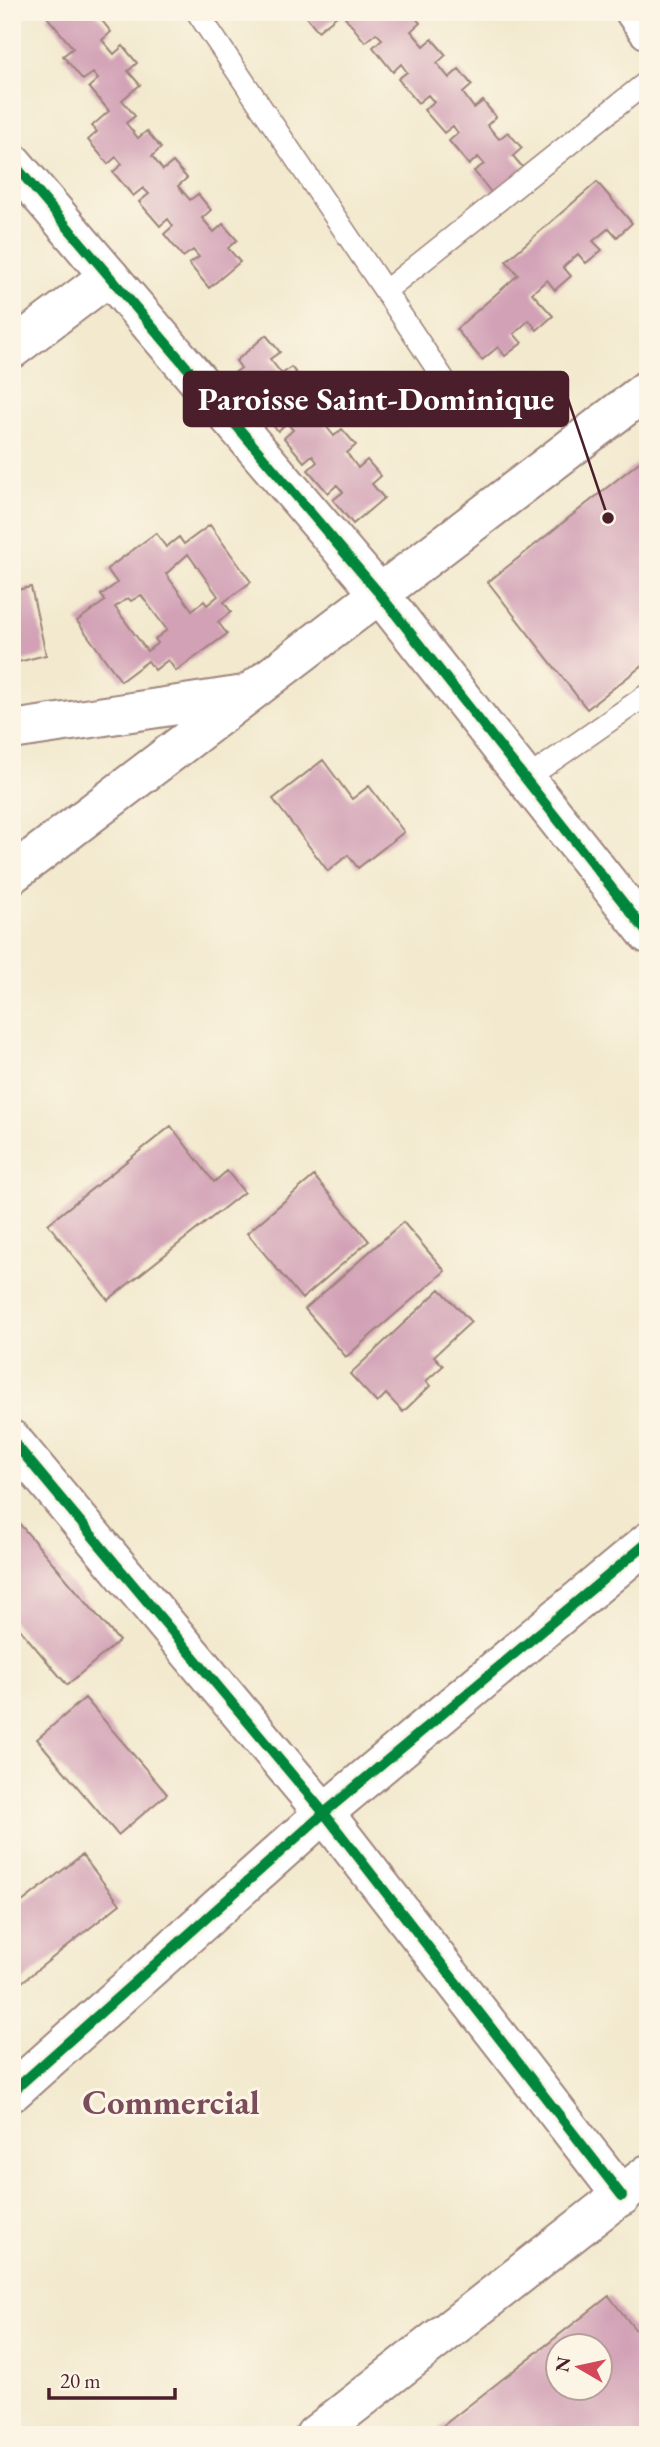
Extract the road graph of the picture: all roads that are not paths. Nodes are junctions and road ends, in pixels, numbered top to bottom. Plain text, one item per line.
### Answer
1 (197, 12) edge
2 (635, 12) edge
3 (648, 30) edge
4 (648, 81) edge
5 (12, 162) edge
6 (109, 276) junction
7 (385, 291) junction
8 (12, 349) edge
9 (443, 377) dead end
10 (648, 389) edge
11 (378, 592) junction
12 (648, 694) edge
13 (246, 695) junction
14 (12, 730) edge
15 (526, 779) junction
16 (12, 874) edge
17 (648, 934) edge
18 (12, 1440) edge
19 (648, 1542) edge
20 (324, 1813) junction
21 (12, 2092) edge
22 (635, 2185) edge
23 (315, 2435) edge

1 - 7 lane
2 - 3 street
4 - 7 lane
5 - 6 street
6 - 8 street
6 - 11 street
7 - 9 lane
10 - 11 street
11 - 13 street
11 - 15 street
12 - 15 lane
13 - 14 street
13 - 16 street
15 - 17 street
18 - 20 street
19 - 20 street
20 - 21 street
20 - 22 street
22 - 23 street

